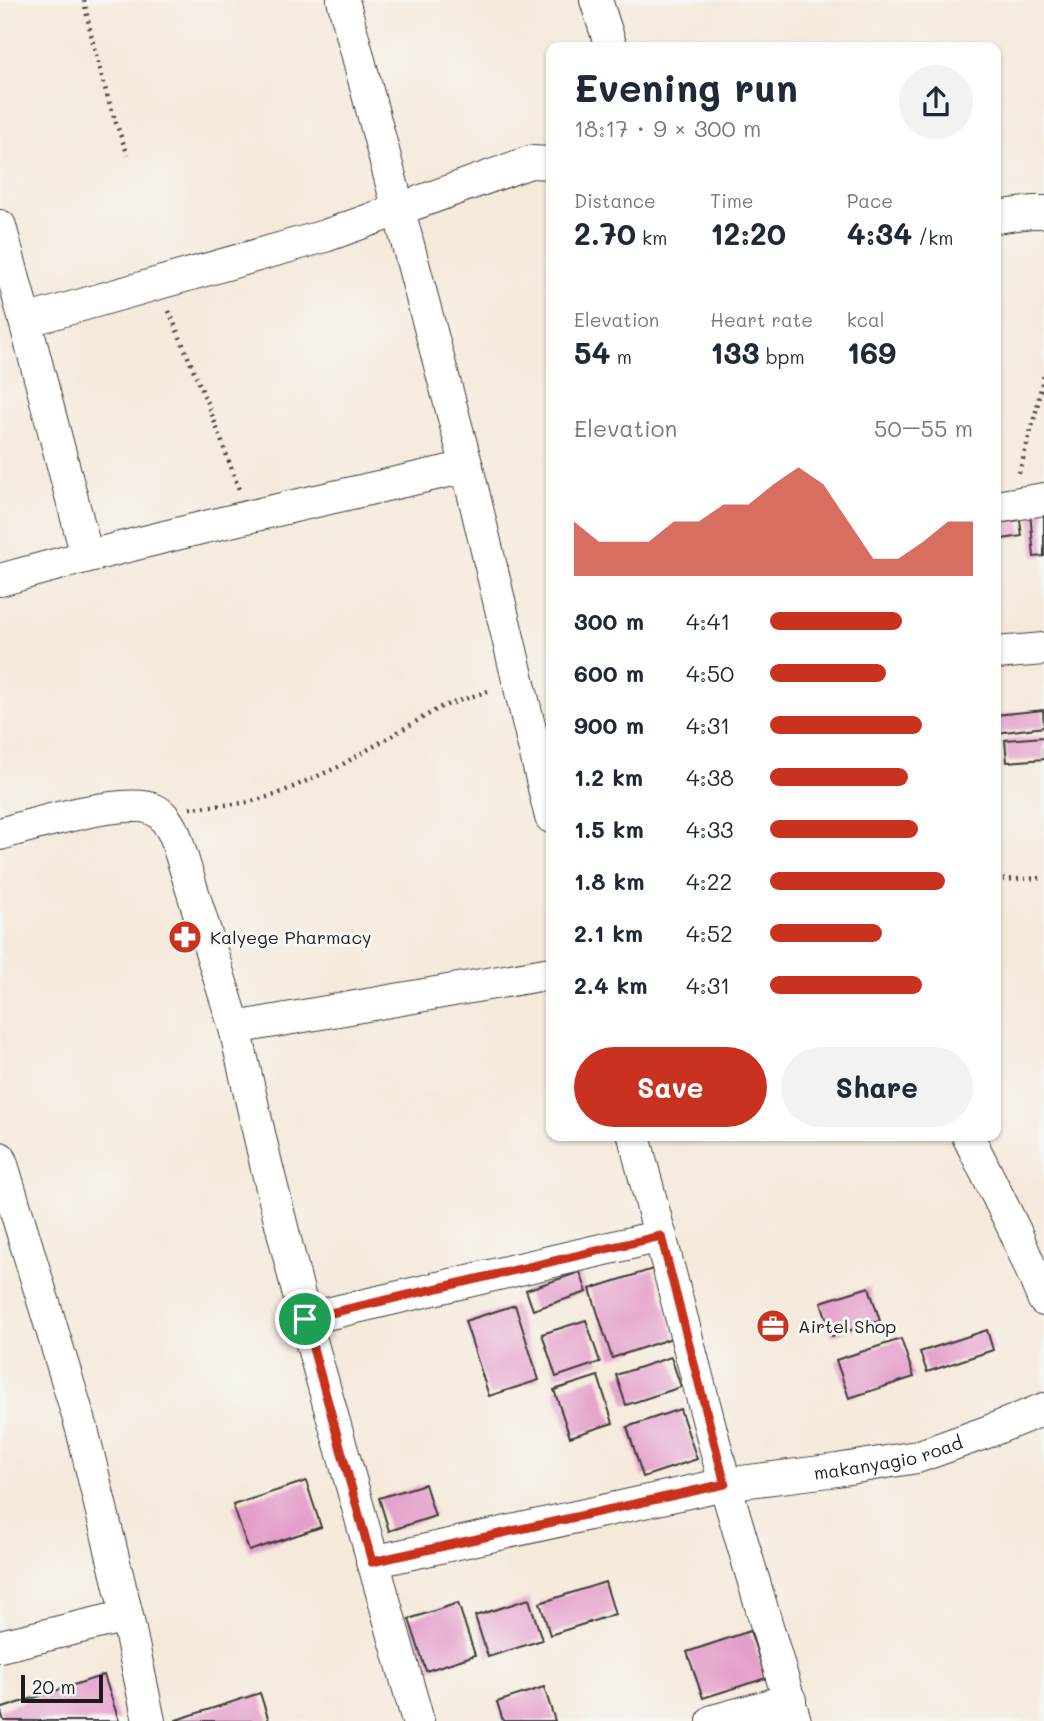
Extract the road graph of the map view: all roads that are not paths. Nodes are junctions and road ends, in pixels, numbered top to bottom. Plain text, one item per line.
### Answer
1 (343, 0) edge
2 (596, 0) edge
3 (609, 42) edge
4 (544, 156) edge
5 (400, 211) junction
6 (1044, 212) edge
7 (1001, 216) edge
8 (0, 226) edge
9 (25, 321) junction
10 (467, 467) junction
11 (1044, 499) edge
12 (1003, 506) edge
13 (87, 556) junction
14 (0, 580) edge
15 (1044, 649) edge
16 (1001, 653) edge
17 (546, 796) edge
18 (0, 834) edge
19 (546, 974) edge
20 (235, 1028) junction
21 (635, 1141) edge
22 (970, 1141) edge
23 (0, 1158) edge
24 (661, 1236) junction
25 (1044, 1300) edge
26 (305, 1319) junction
27 (1044, 1409) edge
28 (725, 1484) junction
29 (372, 1562) junction
30 (127, 1616) junction
31 (0, 1646) edge
32 (792, 1711) edge
33 (149, 1721) edge
34 (418, 1721) edge
35 (713, 1721) edge

1 - 5 street
2 - 3 street
4 - 5 street
5 - 9 street
5 - 10 street
6 - 7 street
8 - 9 street
9 - 13 street
10 - 13 street
10 - 17 street
11 - 12 street
13 - 14 street
15 - 16 street
18 - 20 street
19 - 20 street
20 - 26 street
21 - 24 street
22 - 25 street
23 - 30 street
24 - 26 street
24 - 28 street
26 - 29 street
27 - 28 street, makanyagio road
28 - 29 street, makanyagio road
28 - 32 street
29 - 34 street
30 - 31 street
30 - 33 street
32 - 35 street

